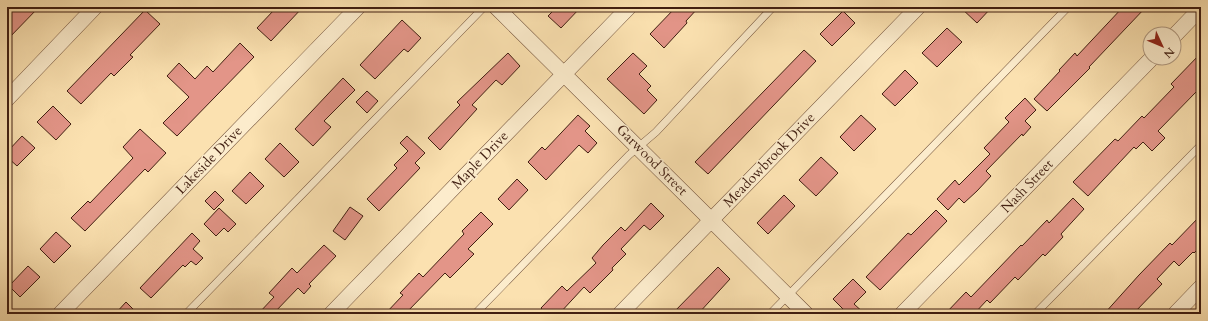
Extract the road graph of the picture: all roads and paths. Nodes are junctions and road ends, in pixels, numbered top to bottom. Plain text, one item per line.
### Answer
1 (95, 7) edge
2 (358, 7) edge
3 (484, 7) edge
4 (496, 7) edge
5 (629, 7) edge
6 (773, 7) edge
7 (918, 7) edge
8 (1068, 7) edge
9 (1201, 8) edge
10 (1182, 28) edge
11 (1144, 66) edge
12 (564, 73) junction
13 (7, 99) edge
14 (1201, 145) edge
15 (639, 147) junction
16 (711, 219) junction
17 (1201, 287) edge
18 (788, 296) junction
19 (60, 314) edge
20 (186, 314) edge
21 (331, 314) edge
22 (475, 314) edge
23 (620, 314) edge
24 (770, 314) edge
25 (806, 314) edge
26 (902, 314) edge
27 (1035, 314) edge
28 (1175, 314) edge

1 - 13 street
2 - 19 street, Lakeside Drive
3 - 20 lane
4 - 12 street, Garwood Street
5 - 12 street, Maple Drive
6 - 15 lane
7 - 16 street, Meadowbrook Drive
8 - 18 lane
9 - 10 street
11 - 26 street, Nash Street
12 - 15 street, Garwood Street
12 - 21 street, Maple Drive
14 - 27 lane
15 - 16 street, Garwood Street
15 - 22 lane
16 - 18 street, Garwood Street
16 - 23 street, Meadowbrook Drive
17 - 28 street
18 - 24 lane
18 - 25 street, Garwood Street

